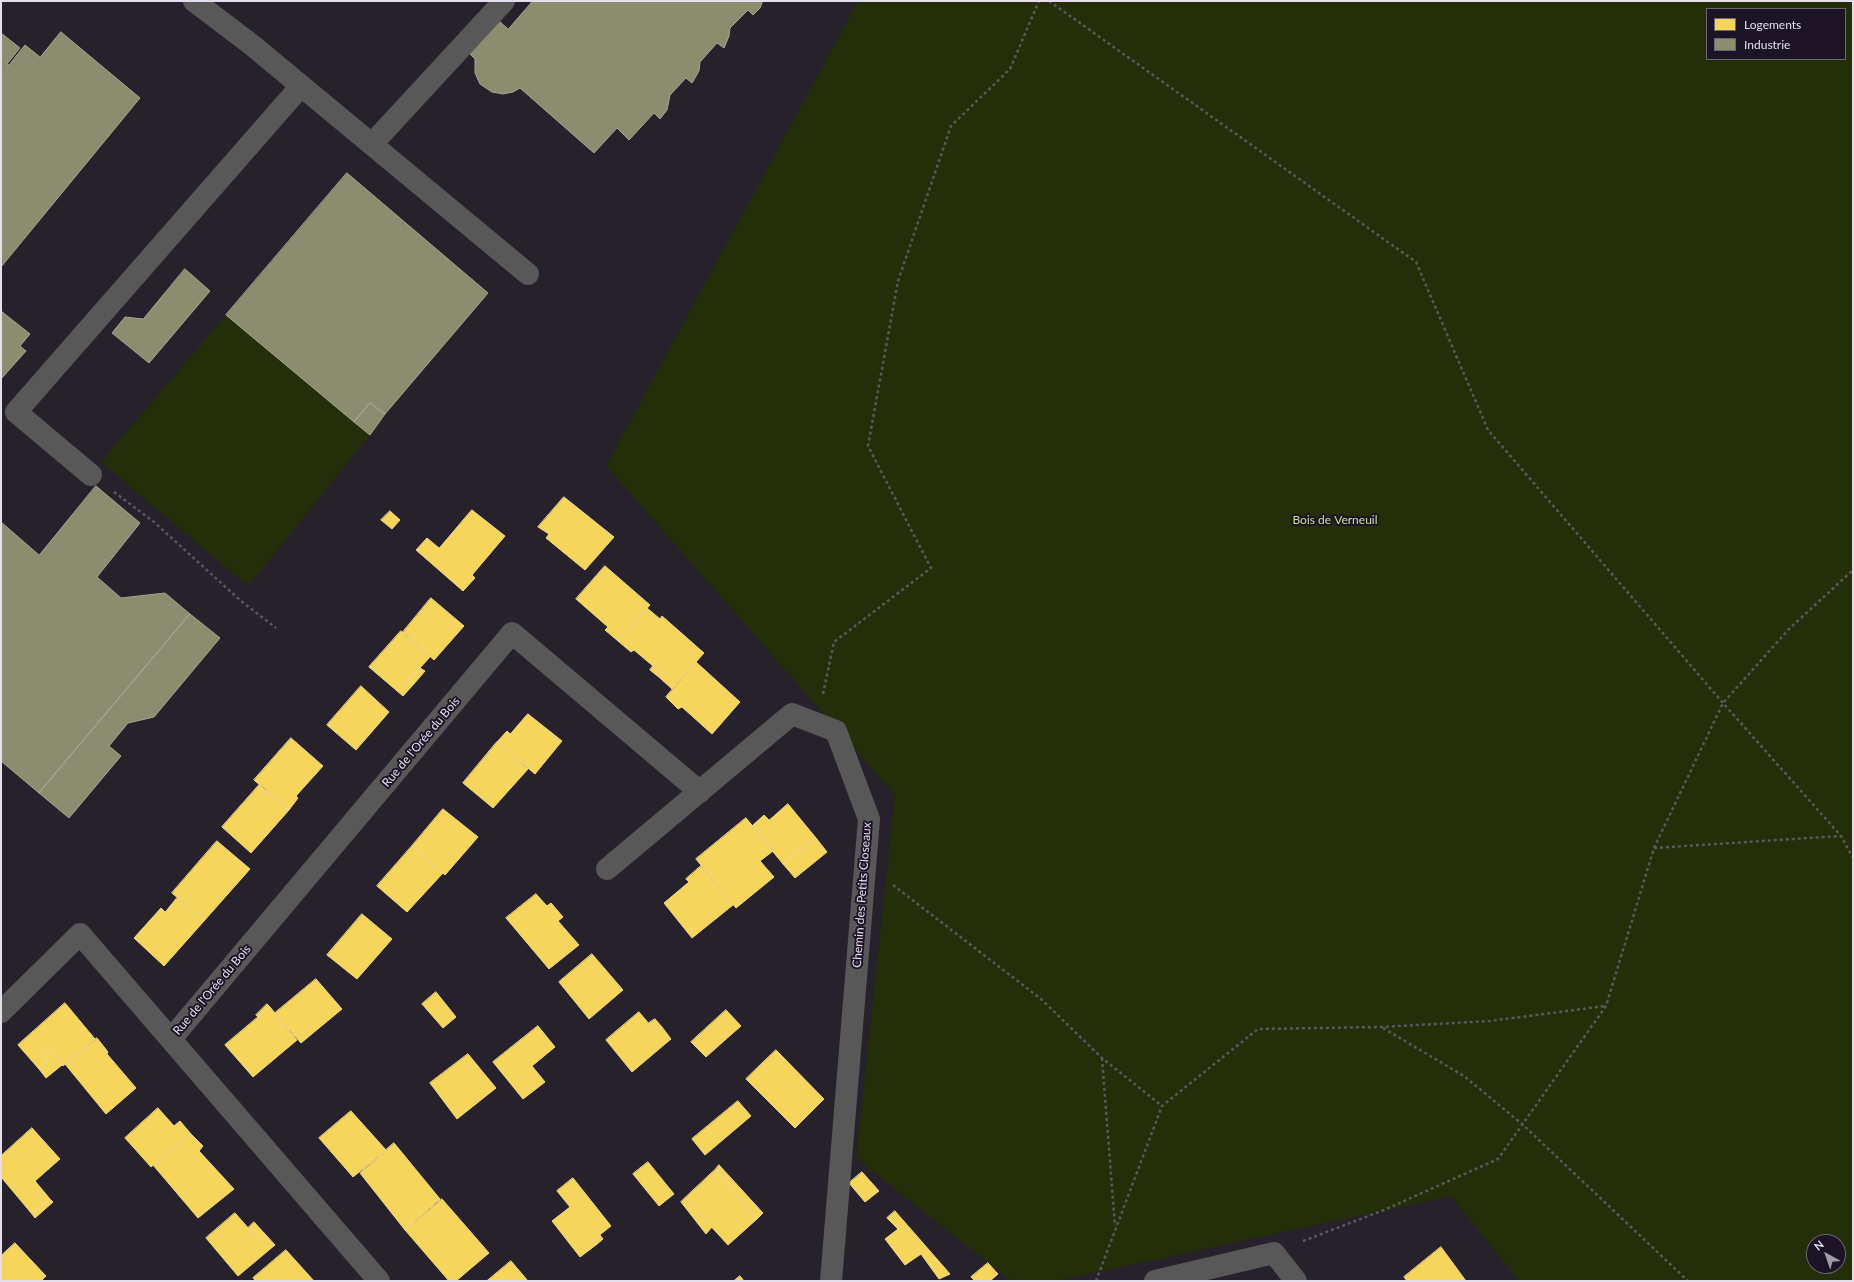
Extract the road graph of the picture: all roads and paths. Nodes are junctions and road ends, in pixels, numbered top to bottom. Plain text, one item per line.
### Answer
1 (194, 1) edge
2 (504, 1) edge
3 (1039, 1) edge
4 (1049, 1) edge
5 (301, 86) junction
6 (372, 144) junction
7 (528, 274) dead end
8 (91, 475) joint
9 (1853, 570) edge
10 (276, 628) dead end
11 (1723, 703) junction
12 (818, 724) junction
13 (700, 792) junction
14 (1841, 836) junction
15 (1654, 848) junction
16 (1853, 858) edge
17 (865, 864) junction
18 (607, 869) dead end
19 (1606, 1006) junction
20 (1, 1012) edge
21 (1382, 1027) junction
22 (171, 1039) junction
23 (1102, 1058) junction
24 (1162, 1106) junction
25 (1522, 1124) junction
26 (1116, 1228) junction
27 (1274, 1253) junction
28 (379, 1281) edge
29 (831, 1281) edge
30 (1096, 1281) edge
31 (1155, 1281) edge
32 (1296, 1281) edge
33 (1688, 1281) edge

1 - 5 street
2 - 6 street
3 - 12 path
4 - 11 path
5 - 6 street
5 - 8 street
6 - 7 street
8 - 10 path
9 - 11 path
11 - 14 path
11 - 15 path
12 - 13 street, Chemin des Petits Closeaux
12 - 17 street, Chemin des Petits Closeaux
13 - 18 street, Chemin des Petits Closeaux
13 - 22 street, Rue de l'Orée du Bois
14 - 15 path
14 - 16 path
15 - 19 path
17 - 23 path
17 - 29 street, Chemin des Petits Closeaux
19 - 21 path
19 - 25 path
20 - 22 street, Rue de l'Orée du Bois
21 - 24 path
21 - 25 path
22 - 28 street, Rue de l'Orée du Bois
23 - 24 path
23 - 26 path
24 - 26 path
25 - 27 path
25 - 33 path
26 - 30 path
27 - 31 street
27 - 32 street

